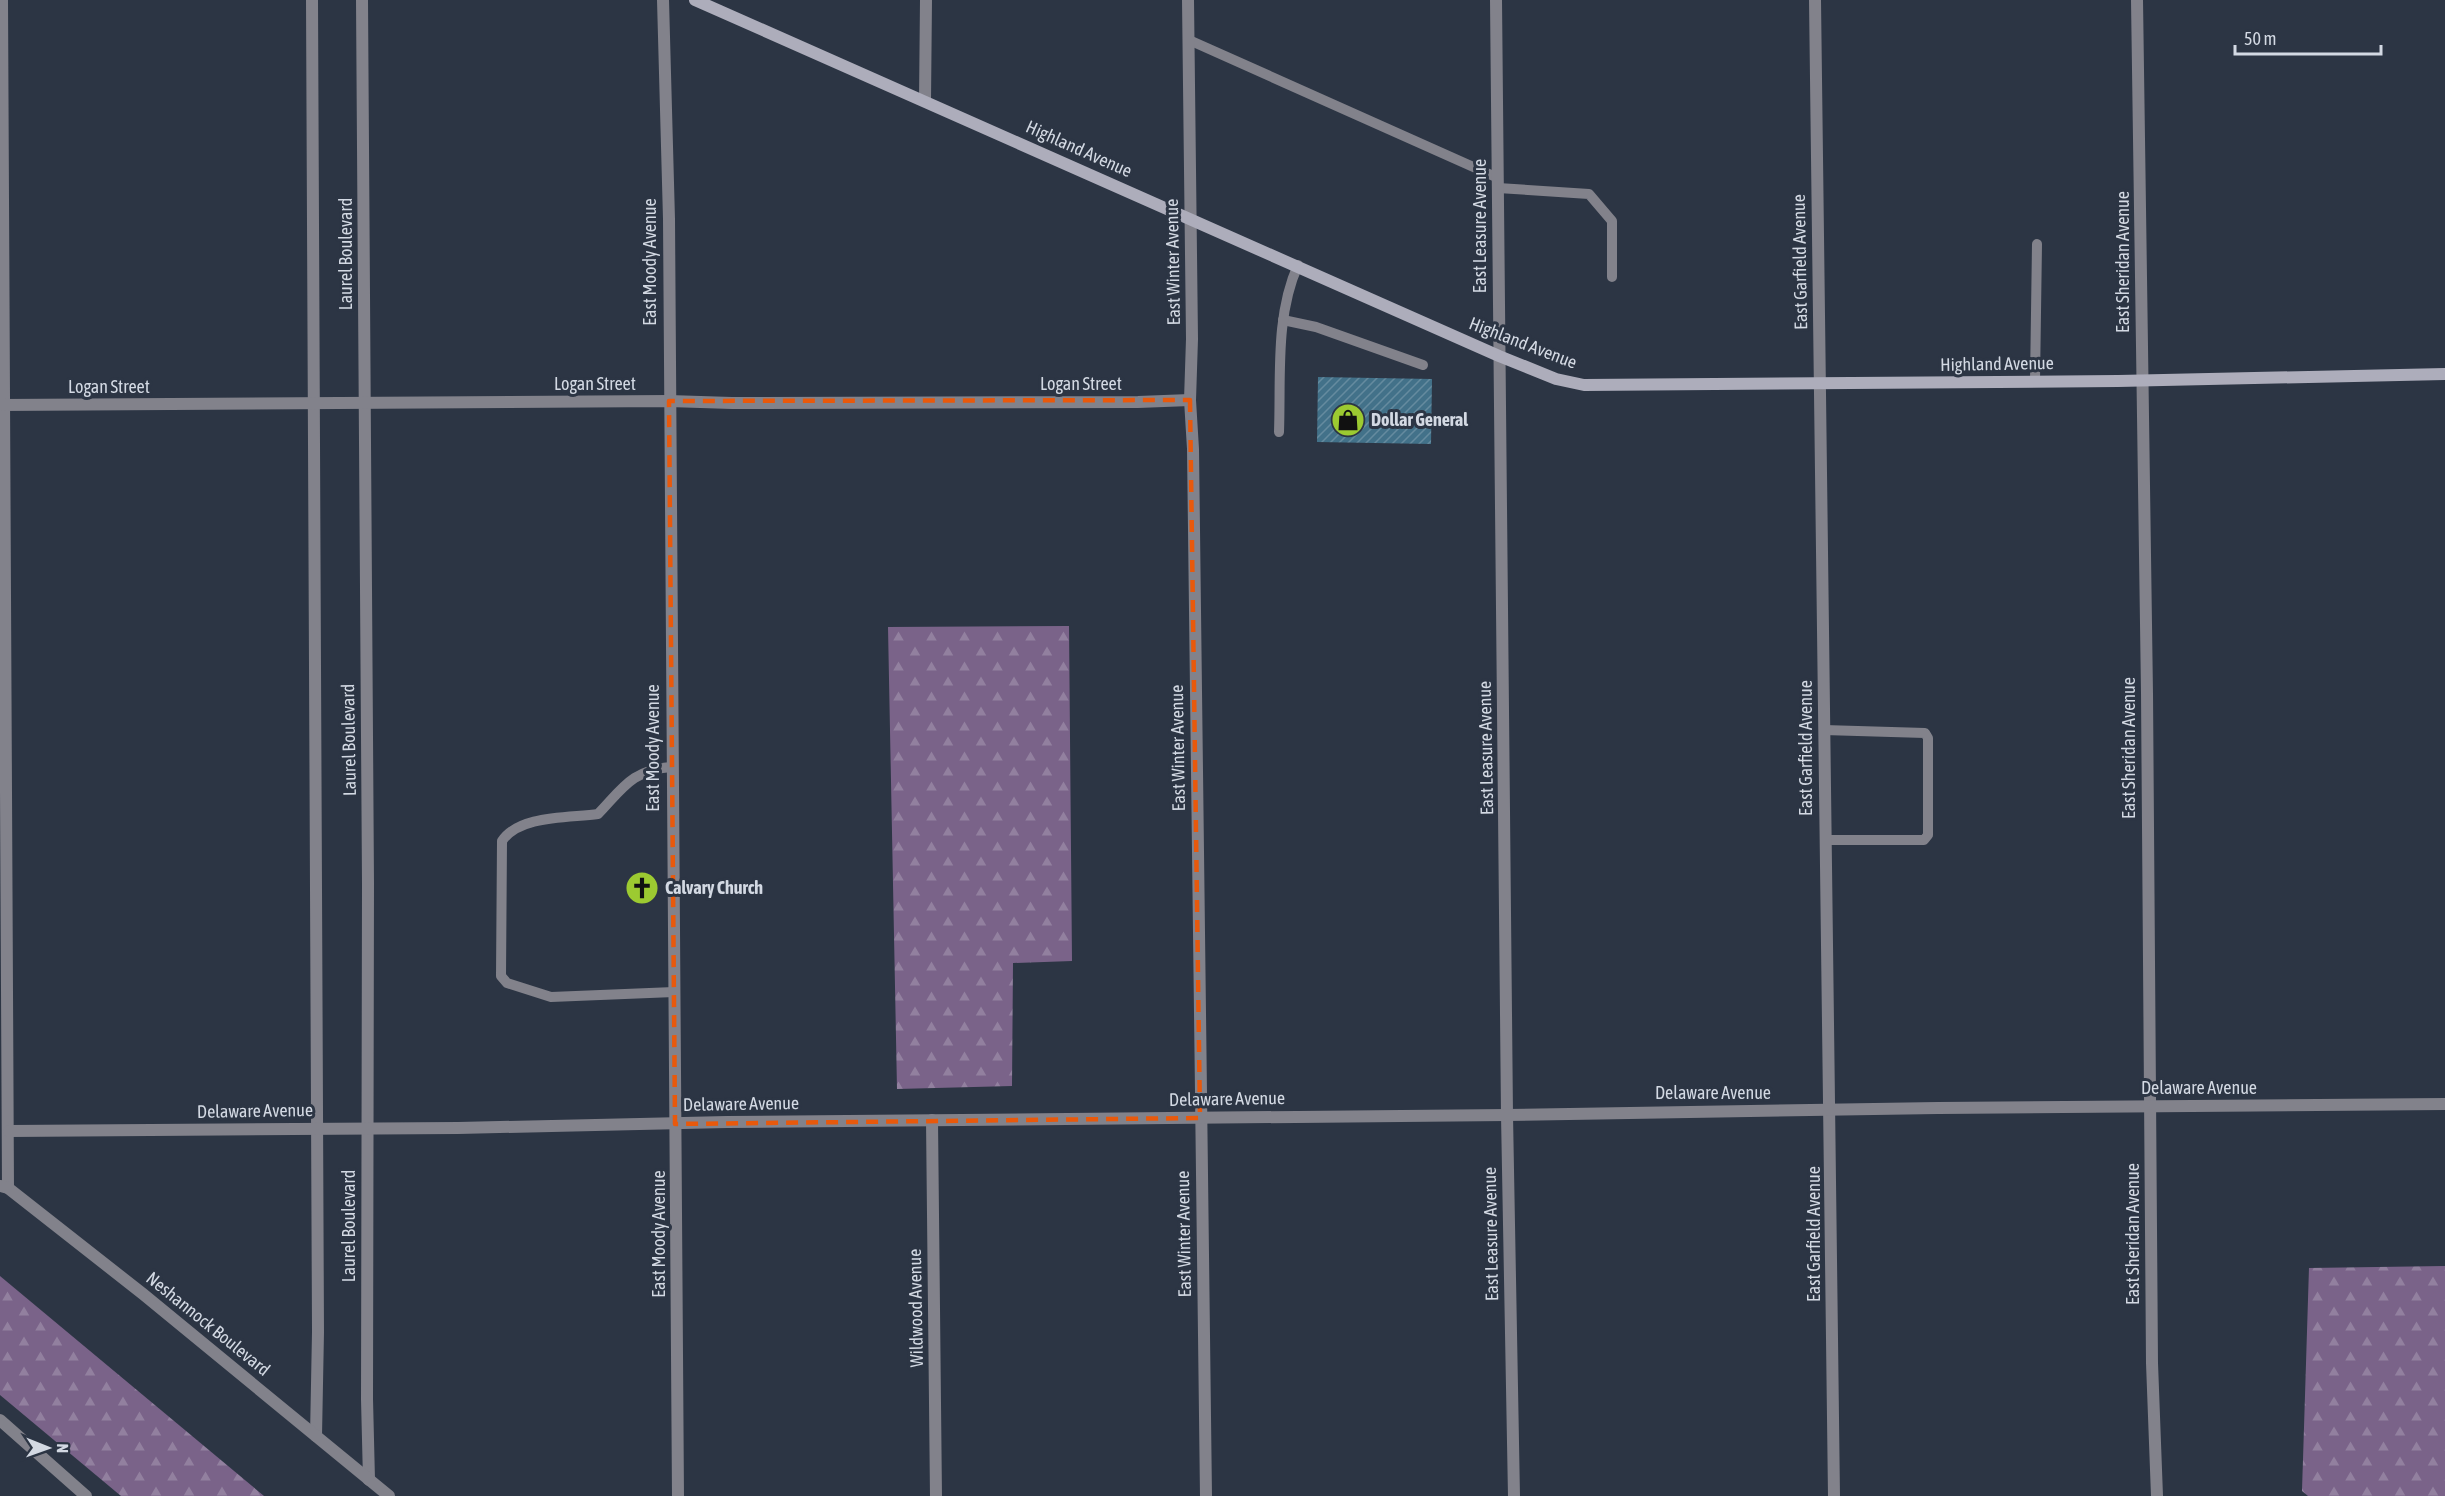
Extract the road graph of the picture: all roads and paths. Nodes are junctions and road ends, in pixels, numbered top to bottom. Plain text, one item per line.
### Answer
1 (2, 0) edge
2 (312, 0) edge
3 (362, 0) edge
4 (663, 0) edge
5 (695, 0) edge
6 (926, 0) edge
7 (1188, 0) edge
8 (1496, 0) edge
9 (1815, 0) edge
10 (2137, 0) edge
11 (1188, 40) junction
12 (925, 101) junction
13 (1498, 183) junction
14 (1190, 218) junction
15 (2037, 244) dead end
16 (1298, 265) junction
17 (1612, 276) dead end
18 (1283, 320) junction
19 (1499, 356) junction
20 (1423, 366) dead end
21 (2445, 374) edge
22 (2141, 380) junction
23 (2035, 381) junction
24 (1820, 384) junction
25 (1190, 400) junction
26 (669, 401) junction
27 (364, 403) junction
28 (312, 404) junction
29 (3, 405) edge
30 (1279, 432) dead end
31 (3, 441) edge
32 (1824, 730) junction
33 (671, 767) junction
34 (1825, 840) junction
35 (674, 992) junction
36 (2445, 1104) edge
37 (2149, 1106) junction
38 (1831, 1110) junction
39 (1507, 1115) junction
40 (1200, 1118) junction
41 (933, 1120) junction
42 (675, 1124) junction
43 (367, 1128) junction
44 (317, 1129) junction
45 (9, 1131) junction
46 (4, 1187) edge
47 (0, 1420) edge
48 (316, 1436) junction
49 (369, 1480) junction
50 (86, 1496) edge
51 (389, 1496) edge
52 (678, 1496) edge
53 (936, 1496) edge
54 (1206, 1496) edge
55 (1514, 1496) edge
56 (1834, 1496) edge
57 (2157, 1496) edge

1 - 29 street
2 - 28 street, Laurel Boulevard
3 - 27 street, Laurel Boulevard
4 - 26 street, East Moody Avenue
5 - 12 main road, Highland Avenue
6 - 12 street
7 - 11 street, East Winter Avenue
8 - 13 street, East Leasure Avenue
9 - 24 street, East Garfield Avenue
10 - 22 street, East Sheridan Avenue
11 - 13 lane
11 - 14 street, East Winter Avenue
12 - 14 main road, Highland Avenue
13 - 17 lane
13 - 19 street, East Leasure Avenue
14 - 16 main road, Highland Avenue
14 - 25 street, East Winter Avenue
15 - 23 lane
16 - 18 lane
16 - 19 main road, Highland Avenue
18 - 20 lane
18 - 30 lane
19 - 24 main road, Highland Avenue
19 - 39 street, East Leasure Avenue
21 - 22 main road, Highland Avenue
22 - 23 main road, Highland Avenue
22 - 37 street, East Sheridan Avenue
23 - 24 main road, Highland Avenue
24 - 32 street, East Garfield Avenue
25 - 26 street, Logan Street
25 - 40 street, East Winter Avenue
26 - 27 street, Logan Street
26 - 33 street, East Moody Avenue
27 - 28 street, Logan Street
27 - 43 street, Laurel Boulevard
28 - 29 street, Logan Street
28 - 44 street, Laurel Boulevard
29 - 31 street
31 - 45 street
32 - 34 street, East Garfield Avenue
32 - 34 lane
33 - 35 street, East Moody Avenue
33 - 35 lane
34 - 38 street, East Garfield Avenue
35 - 42 street, East Moody Avenue
36 - 37 street, Delaware Avenue
37 - 38 street, Delaware Avenue
37 - 57 street, East Sheridan Avenue
38 - 39 street, Delaware Avenue
38 - 56 street, East Garfield Avenue
39 - 40 street, Delaware Avenue
39 - 55 street, East Leasure Avenue
40 - 41 street, Delaware Avenue
40 - 54 street, East Winter Avenue
41 - 42 street, Delaware Avenue
41 - 53 street, Wildwood Avenue
42 - 43 street, Delaware Avenue
42 - 52 street, East Moody Avenue
43 - 44 street, Delaware Avenue
43 - 49 street, Laurel Boulevard
44 - 45 street, Delaware Avenue
44 - 48 street, Laurel Boulevard
45 - 46 street
46 - 48 street, Neshannock Boulevard
47 - 50 street
48 - 49 street, Neshannock Boulevard
49 - 51 street, Neshannock Boulevard

